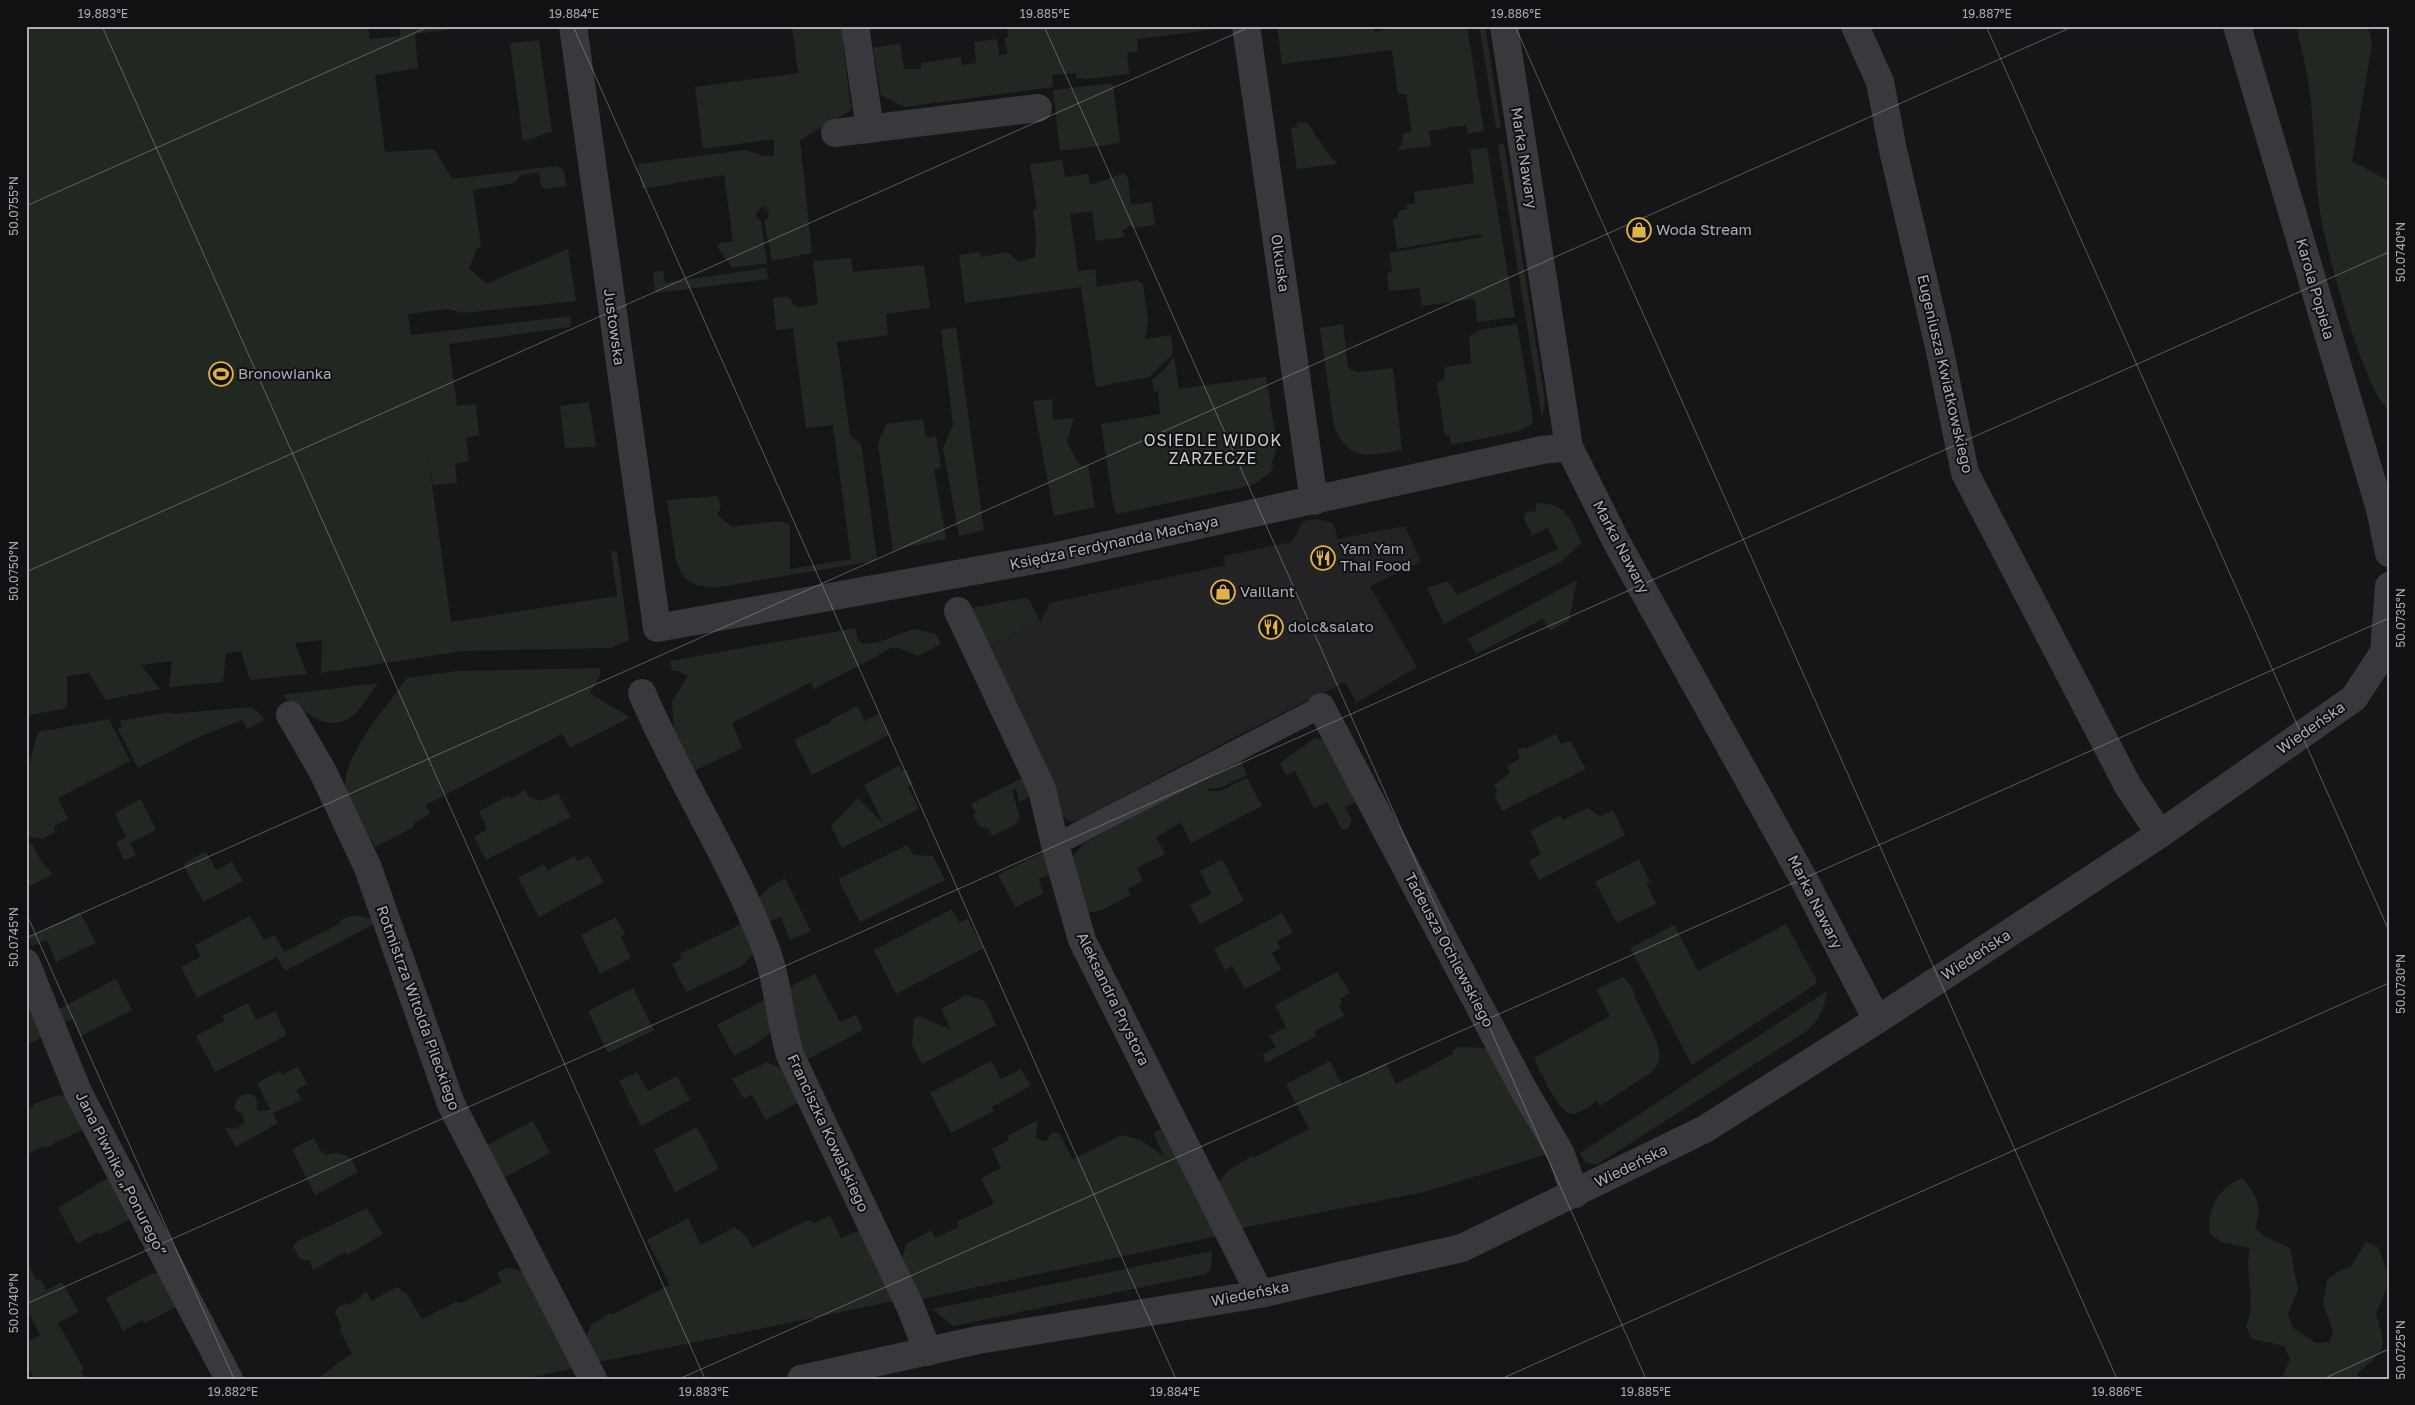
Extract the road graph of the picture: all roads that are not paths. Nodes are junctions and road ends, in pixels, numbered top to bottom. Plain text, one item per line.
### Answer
1 (573, 26) edge
2 (855, 26) edge
3 (1246, 26) edge
4 (1504, 26) edge
5 (1855, 26) edge
6 (2237, 26) edge
7 (1038, 108) dead end
8 (870, 129) junction
9 (835, 134) dead end
10 (1569, 447) junction
11 (1314, 501) junction
12 (2389, 553) edge
13 (2389, 586) edge
14 (958, 611) dead end
15 (657, 628) joint
16 (2386, 653) edge
17 (642, 693) dead end
18 (1321, 707) joint
19 (290, 715) dead end
20 (2160, 834) junction
21 (1055, 845) junction
22 (26, 963) edge
23 (1877, 1020) junction
24 (1575, 1194) junction
25 (1260, 1294) junction
26 (928, 1352) junction
27 (229, 1379) edge
28 (593, 1379) edge
29 (801, 1379) edge

1 - 15 street, Justowska
2 - 8 street
3 - 11 street, Olkuska
4 - 10 street, Marka Nawary
5 - 20 street, Eugeniusza Kwiatkowskiego
6 - 12 street, Karola Popiela
7 - 8 street
8 - 9 street
10 - 11 street, Księdza Ferdynanda Machaya
10 - 23 street, Marka Nawary
11 - 15 street, Księdza Ferdynanda Machaya
13 - 16 street
14 - 21 street, Aleksandra Prystora
16 - 20 street, Wiedeńska
17 - 26 street, Franciszka Kowalskiego
18 - 21 lane
18 - 24 street, Tadeusza Ochlewskiego
19 - 28 street, Rotmistrza Witolda Pileckiego
20 - 23 street, Wiedeńska
21 - 25 street, Aleksandra Prystora
22 - 27 street, Jana Piwnika „Ponurego”
23 - 24 street, Wiedeńska
24 - 25 street, Wiedeńska
25 - 26 street, Wiedeńska
26 - 29 street, Wiedeńska

